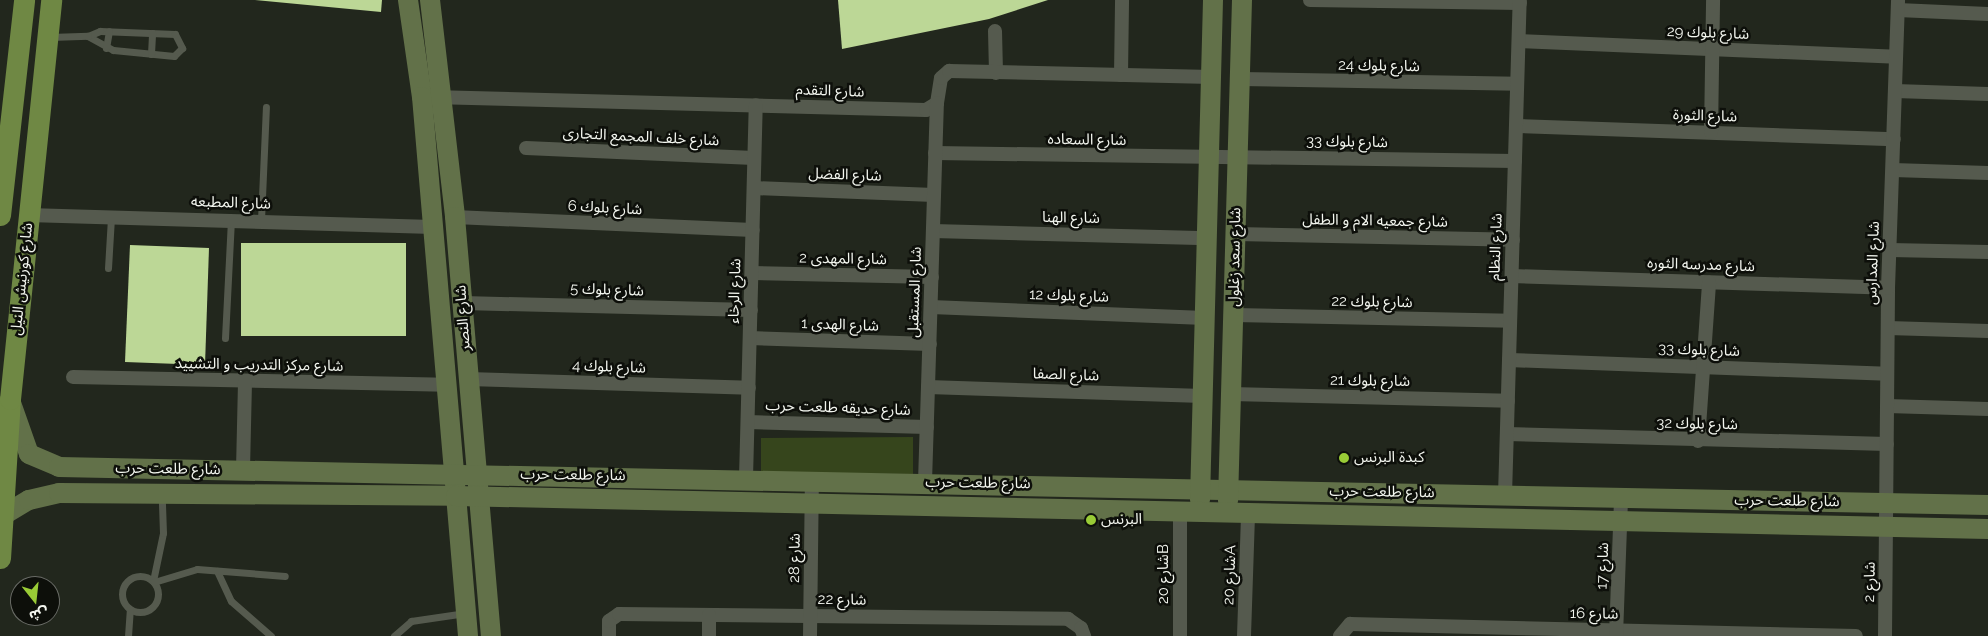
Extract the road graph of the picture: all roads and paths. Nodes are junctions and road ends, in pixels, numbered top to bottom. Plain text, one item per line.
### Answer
1 (24, 0) edge
2 (52, 0) edge
3 (408, 0) edge
4 (430, 0) edge
5 (1122, 0) edge
6 (1213, 0) edge
7 (1242, 0) edge
8 (1310, 0) edge
9 (1712, 0) edge
10 (1520, 1) edge
11 (1898, 5) edge
12 (1988, 14) edge
13 (109, 31) junction
14 (995, 31) dead end
15 (152, 33) junction
16 (47, 36) junction
17 (88, 36) junction
18 (1519, 41) junction
19 (106, 48) junction
20 (1712, 49) junction
21 (151, 54) junction
22 (1896, 57) junction
23 (996, 73) junction
24 (1121, 75) junction
25 (1212, 77) junction
26 (1240, 79) junction
27 (1517, 84) junction
28 (1895, 91) junction
29 (1988, 94) edge
30 (422, 97) junction
31 (443, 97) junction
32 (937, 103) junction
33 (756, 105) junction
34 (266, 107) dead end
35 (1516, 126) junction
36 (1711, 132) junction
37 (1894, 139) junction
38 (526, 148) dead end
39 (935, 153) junction
40 (1238, 157) junction
41 (754, 158) junction
42 (1210, 158) junction
43 (1515, 161) junction
44 (1893, 170) junction
45 (1988, 173) edge
46 (754, 188) junction
47 (934, 195) junction
48 (28, 215) junction
49 (0, 216) edge
50 (112, 216) junction
51 (455, 217) junction
52 (231, 219) junction
53 (261, 220) junction
54 (432, 227) junction
55 (753, 230) junction
56 (933, 231) junction
57 (1236, 234) junction
58 (1208, 238) junction
59 (1513, 240) junction
60 (1890, 250) junction
61 (1988, 252) edge
62 (108, 268) dead end
63 (752, 273) junction
64 (1512, 276) junction
65 (932, 277) junction
66 (1709, 282) junction
67 (1888, 288) junction
68 (463, 303) junction
69 (931, 307) junction
70 (751, 310) junction
71 (1234, 315) junction
72 (1205, 318) junction
73 (1510, 321) junction
74 (1888, 328) junction
75 (1988, 331) edge
76 (225, 338) dead end
77 (750, 338) junction
78 (930, 344) junction
79 (1509, 360) junction
80 (1703, 367) junction
81 (1888, 374) junction
82 (73, 377) dead end
83 (468, 379) junction
84 (246, 381) junction
85 (445, 385) junction
86 (928, 387) junction
87 (748, 388) junction
88 (1231, 394) junction
89 (1203, 396) junction
90 (10, 399) junction
91 (1508, 401) junction
92 (1887, 406) junction
93 (1988, 409) edge
94 (748, 422) junction
95 (927, 428) junction
96 (1507, 434) junction
97 (1698, 441) junction
98 (1886, 444) junction
99 (243, 470) junction
100 (454, 473) junction
101 (476, 473) junction
102 (746, 478) junction
103 (812, 480) junction
104 (925, 482) junction
105 (1201, 488) junction
106 (1228, 489) junction
107 (162, 494) junction
108 (1505, 495) junction
109 (456, 496) junction
110 (478, 497) junction
111 (1621, 497) junction
112 (1886, 503) junction
113 (1988, 505) edge
114 (812, 506) junction
115 (1190, 513) junction
116 (1228, 513) junction
117 (1248, 514) junction
118 (2, 516) junction
119 (1621, 522) junction
120 (1886, 527) junction
121 (1988, 529) edge
122 (0, 558) edge
123 (217, 571) junction
124 (285, 576) dead end
125 (154, 582) junction
126 (130, 610) junction
127 (466, 613) junction
128 (709, 615) junction
129 (810, 616) junction
130 (1616, 633) edge
131 (128, 636) edge
132 (271, 636) edge
133 (394, 636) edge
134 (468, 636) edge
135 (491, 636) edge
136 (609, 636) edge
137 (709, 636) edge
138 (810, 636) edge
139 (1084, 636) edge
140 (1180, 636) edge
141 (1244, 636) edge
142 (1340, 636) edge
143 (1856, 636) edge
144 (1885, 636) edge

1 - 49 main road, شارع كورنيش النيل
2 - 16 main road, شارع كورنيش النيل
3 - 30 street, شارع النصر
4 - 31 street, شارع النصر
5 - 24 street
6 - 25 street, شارع سعد زغلول
7 - 26 street, شارع سعد زغلول
8 - 10 street
9 - 20 street
10 - 18 street, شارع النظام
11 - 12 street
11 - 22 street, شارع المدارس
13 - 15 lane
13 - 17 lane
13 - 19 lane
14 - 23 street
15 - 21 lane
15 - 21 lane
16 - 17 lane
16 - 48 main road, شارع كورنيش النيل
17 - 19 lane
18 - 20 street, شارع بلوك 29
18 - 27 street, شارع النظام
19 - 21 lane
20 - 22 street, شارع بلوك 29
20 - 36 street
22 - 28 street, شارع المدارس
23 - 24 street
23 - 32 street
24 - 25 street
25 - 42 street, شارع سعد زغلول
26 - 27 street, شارع بلوك 24
26 - 40 street, شارع سعد زغلول
27 - 35 street, شارع النظام
28 - 29 street
28 - 37 street, شارع المدارس
30 - 31 street, شارع التقدم
30 - 54 street, شارع النصر
31 - 33 street, شارع التقدم
31 - 51 street, شارع النصر
32 - 33 street, شارع التقدم
32 - 39 street, شارع المستقبل
33 - 41 street, شارع الرخاء
34 - 53 lane
35 - 36 street, شارع الثورة
35 - 43 street, شارع النظام
36 - 37 street, شارع الثورة
37 - 44 street, شارع المدارس
38 - 41 street, شارع خلف المجمع التجارى
39 - 42 street, شارع السعاده
39 - 47 street, شارع المستقبل
40 - 42 street, شارع السعاده
40 - 43 street, شارع بلوك 33
40 - 57 street, شارع سعد زغلول
41 - 46 street, شارع الرخاء
42 - 58 street, شارع سعد زغلول
43 - 59 street, شارع النظام
44 - 45 street
44 - 60 street, شارع المدارس
46 - 47 street, شارع الفضل
46 - 55 street, شارع الرخاء
47 - 56 street, شارع المستقبل
48 - 50 street, شارع المطبعه
48 - 90 main road, شارع كورنيش النيل
50 - 52 street, شارع المطبعه
50 - 62 lane
51 - 55 street, شارع بلوك 6
51 - 68 street, شارع النصر
52 - 53 street, شارع المطبعه
52 - 76 lane
53 - 54 street, شارع المطبعه
54 - 85 street, شارع النصر
55 - 63 street, شارع الرخاء
56 - 58 street, شارع الهنا
56 - 65 street, شارع المستقبل
57 - 59 street, شارع جمعيه الام و الطفل
57 - 71 street, شارع سعد زغلول
58 - 72 street, شارع سعد زغلول
59 - 64 street, شارع النظام
60 - 61 street
60 - 67 street, شارع المدارس
63 - 65 street, شارع المهدى 2
63 - 70 street, شارع الرخاء
64 - 66 street, شارع مدرسه الثوره
64 - 73 street, شارع النظام
65 - 69 street, شارع المستقبل
66 - 67 street, شارع مدرسه الثوره
66 - 80 street
67 - 74 street, شارع المدارس
68 - 70 street, شارع بلوك 5
68 - 83 street, شارع النصر
69 - 72 street, شارع بلوك 12
69 - 78 street, شارع المستقبل
70 - 77 street, شارع الرخاء
71 - 73 street, شارع بلوك 22
71 - 88 street, شارع سعد زغلول
72 - 89 street, شارع سعد زغلول
73 - 79 street, شارع النظام
74 - 75 street
74 - 81 street, شارع المدارس
77 - 78 street, شارع الهدى 1
77 - 87 street, شارع الرخاء
78 - 86 street, شارع المستقبل
79 - 80 street, شارع بلوك 33
79 - 91 street, شارع النظام
80 - 81 street, شارع بلوك 33
80 - 97 street
81 - 92 street, شارع المدارس
82 - 84 street, شارع مركز التدريب و التشييد
83 - 87 street, شارع بلوك 4
83 - 101 street, شارع النصر
84 - 85 street, شارع مركز التدريب و التشييد
84 - 99 street
85 - 100 street, شارع النصر
86 - 89 street, شارع الصفا
86 - 95 street, شارع المستقبل
87 - 94 street, شارع الرخاء
88 - 91 street, شارع بلوك 21
88 - 106 street, شارع سعد زغلول
89 - 105 street, شارع سعد زغلول
90 - 99 street, شارع طلعت حرب
90 - 118 main road, شارع كورنيش النيل
91 - 96 street, شارع النظام
92 - 93 street
92 - 98 street, شارع المدارس
94 - 95 street, شارع حديقه طلعت حرب
94 - 102 street, شارع الرخاء
95 - 104 street, شارع المستقبل
96 - 97 street, شارع بلوك 32
96 - 108 street, شارع النظام
97 - 98 street, شارع بلوك 32
98 - 112 street, شارع المدارس
99 - 100 street, شارع طلعت حرب
100 - 101 street, شارع طلعت حرب
100 - 109 street, شارع النصر
101 - 102 street, شارع طلعت حرب
101 - 110 street, شارع النصر
102 - 103 street, شارع طلعت حرب
103 - 104 street, شارع طلعت حرب
103 - 114 street, شارع 28
104 - 105 street, شارع طلعت حرب
105 - 106 street, شارع طلعت حرب
105 - 115 street, شارع سعد زغلول
106 - 108 street, شارع طلعت حرب
106 - 116 street, شارع سعد زغلول
107 - 109 street, شارع طلعت حرب
107 - 118 street, شارع طلعت حرب
107 - 125 lane
108 - 111 street, شارع طلعت حرب
109 - 110 street, شارع طلعت حرب
109 - 127 street, شارع النصر
110 - 114 street, شارع طلعت حرب
110 - 135 street, شارع النصر
111 - 112 street, شارع طلعت حرب
111 - 119 street, شارع 17
112 - 113 street, شارع طلعت حرب
112 - 120 street, شارع المدارس
114 - 115 street, شارع طلعت حرب
114 - 129 street, شارع 28
115 - 116 street, شارع طلعت حرب
115 - 140 street, شارع 20B
116 - 117 street, شارع طلعت حرب
117 - 119 street, شارع طلعت حرب
117 - 141 street, شارع 20A
118 - 122 main road, شارع كورنيش النيل
119 - 120 street, شارع طلعت حرب
119 - 130 street, شارع 17
120 - 121 street, شارع طلعت حرب
120 - 144 street, شارع 2
123 - 124 lane
123 - 125 lane
123 - 132 lane
125 - 126 lane
125 - 126 lane
126 - 131 lane
127 - 133 lane
127 - 134 street, شارع النصر
128 - 129 street, شارع 22
128 - 136 street, شارع 22
128 - 137 street
129 - 138 street, شارع 28
129 - 139 street, شارع 22
130 - 142 street, شارع 16
130 - 143 street, شارع 16

